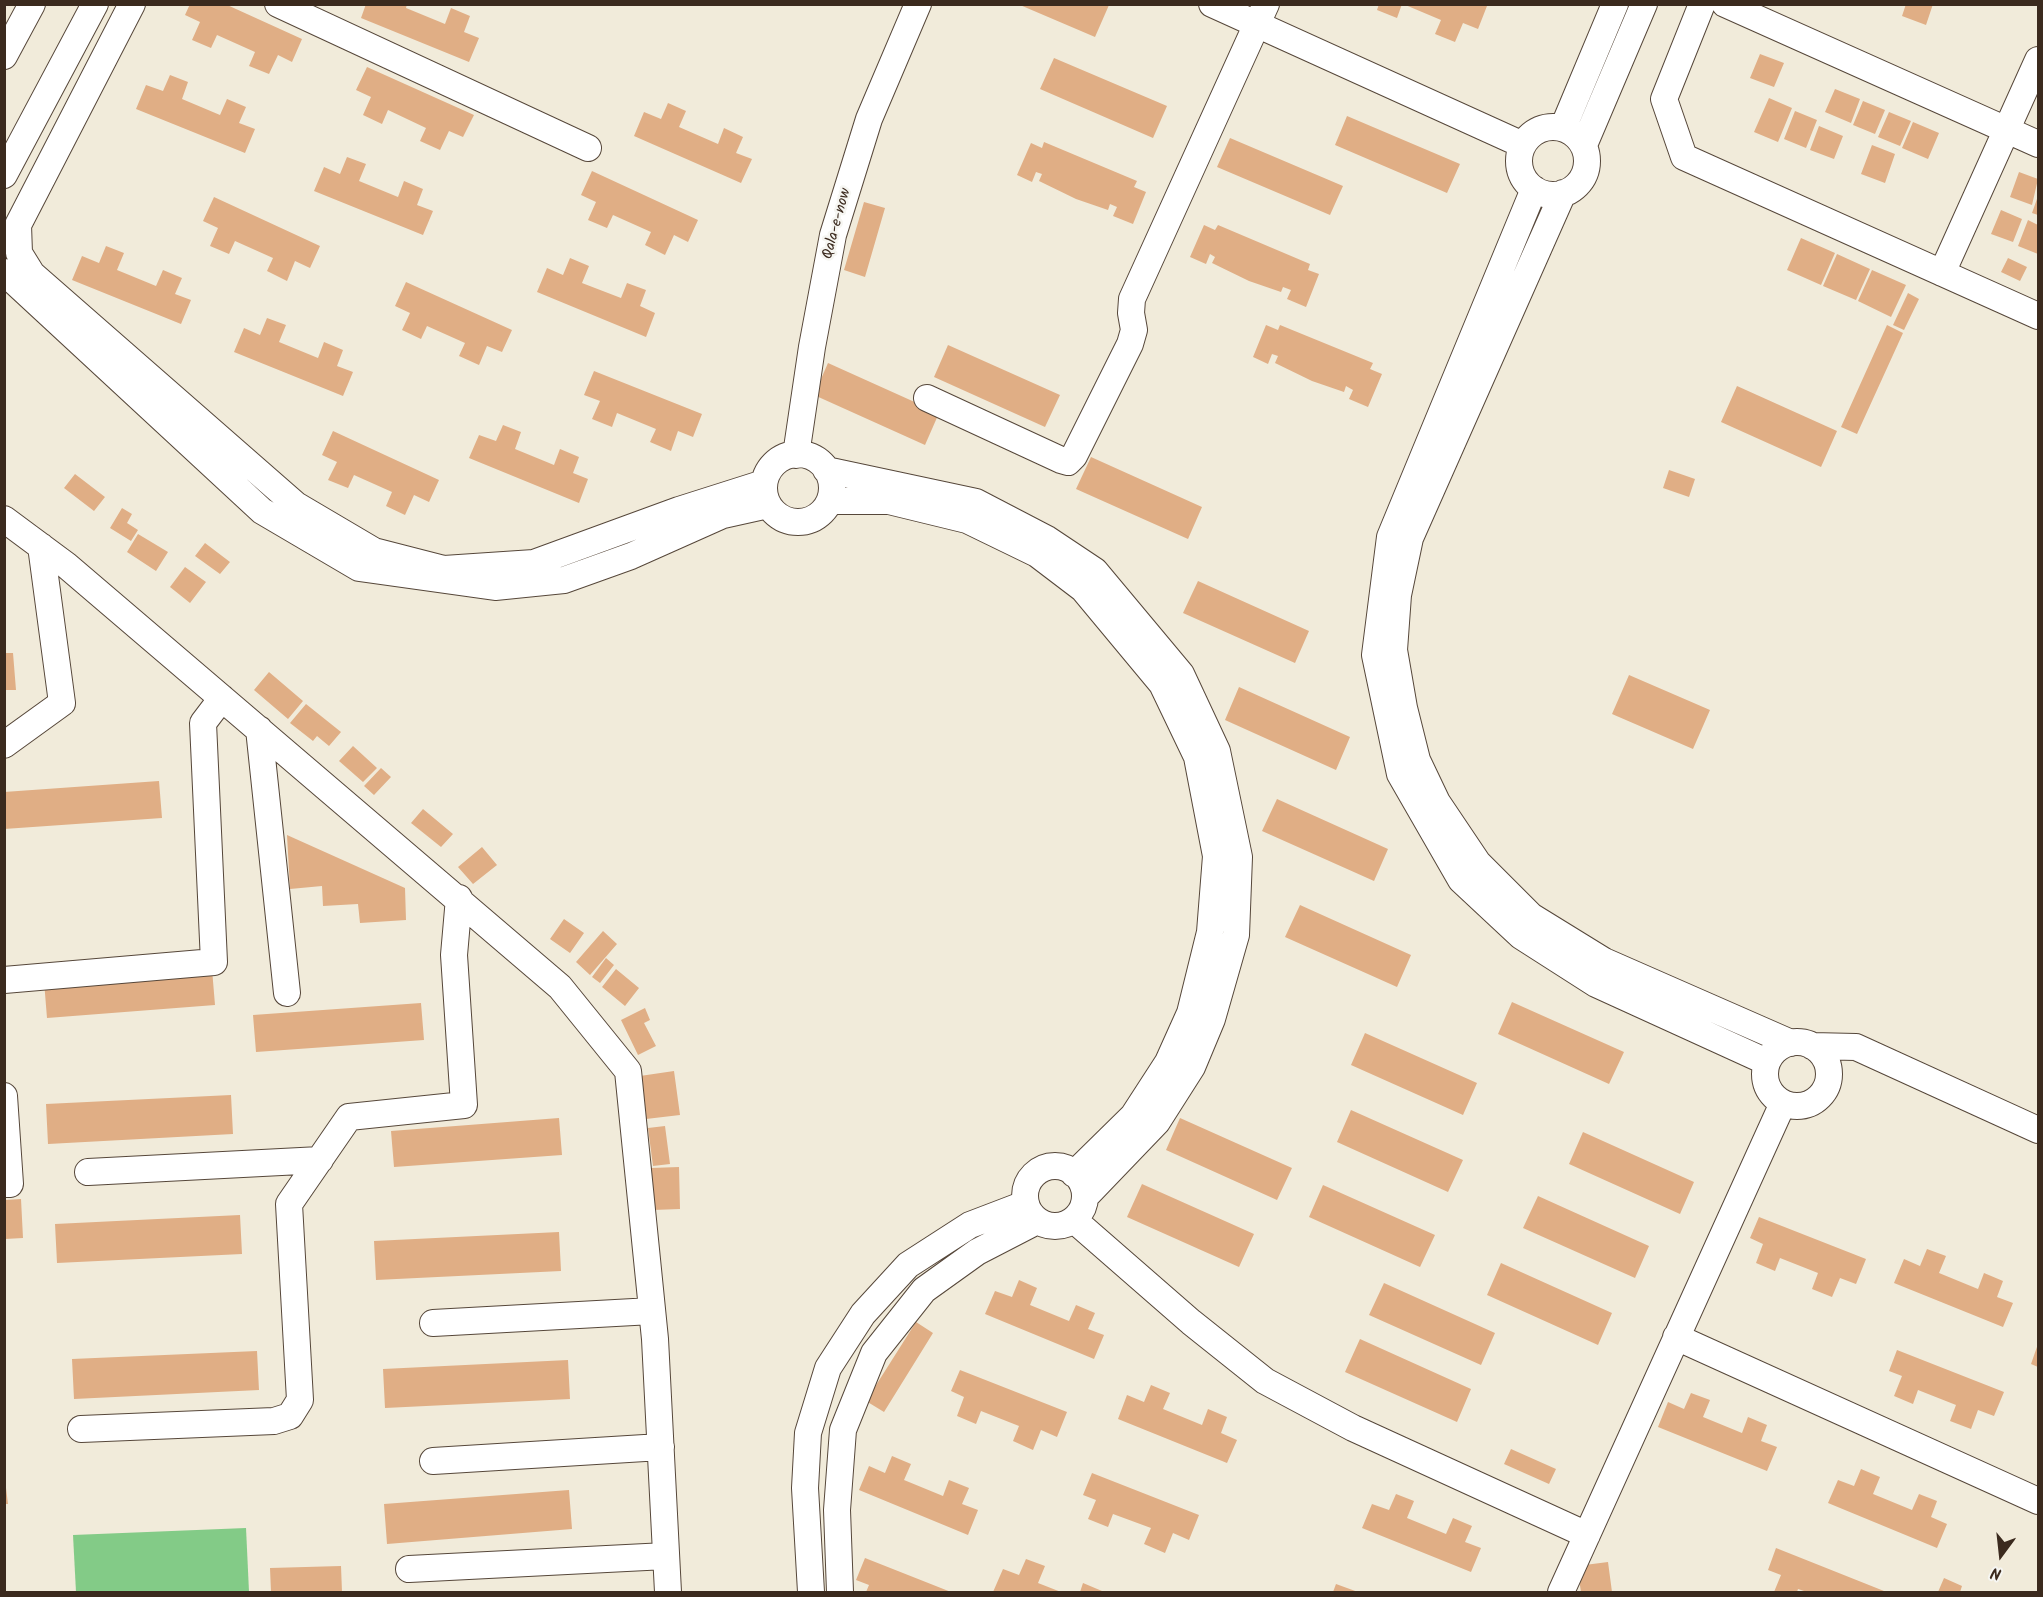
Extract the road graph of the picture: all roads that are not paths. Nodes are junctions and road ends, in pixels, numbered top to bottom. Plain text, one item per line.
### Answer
1 (32, 4) edge
2 (95, 4) edge
3 (132, 4) edge
4 (278, 4) edge
5 (918, 4) edge
6 (1212, 4) edge
7 (1615, 4) edge
8 (1644, 4) edge
9 (1702, 4) edge
10 (1725, 4) edge
11 (1261, 14) edge
12 (4, 56) edge
13 (2038, 60) edge
14 (1563, 128) junction
15 (2007, 130) junction
16 (2038, 144) edge
17 (1523, 145) junction
18 (1584, 145) junction
19 (588, 148) dead end
20 (4, 175) edge
21 (1534, 189) junction
22 (1563, 193) junction
23 (4, 272) edge
24 (1942, 273) junction
25 (2038, 316) edge
26 (927, 398) dead end
27 (796, 455) junction
28 (826, 470) junction
29 (766, 494) junction
30 (830, 501) junction
31 (4, 519) edge
32 (40, 546) junction
33 (222, 698) junction
34 (259, 729) junction
35 (4, 745) edge
36 (459, 898) junction
37 (4, 980) edge
38 (287, 993) dead end
39 (1802, 1045) junction
40 (1767, 1062) junction
41 (4, 1096) edge
42 (1783, 1103) junction
43 (2038, 1130) edge
44 (320, 1160) junction
45 (88, 1172) dead end
46 (1074, 1174) junction
47 (4, 1184) edge
48 (1085, 1197) junction
49 (1031, 1212) junction
50 (1074, 1220) junction
51 (652, 1311) junction
52 (433, 1323) dead end
53 (1676, 1337) junction
54 (81, 1429) dead end
55 (661, 1447) junction
56 (433, 1461) dead end
57 (2038, 1501) edge
58 (1587, 1535) junction
59 (666, 1556) junction
60 (408, 1569) dead end
61 (668, 1593) edge
62 (811, 1593) edge
63 (840, 1593) edge
64 (1561, 1593) edge

1 - 12 street
2 - 20 street
3 - 29 street
4 - 19 street
5 - 27 street, Qala-e-now
6 - 11 street
7 - 14 street
8 - 18 street
9 - 24 street
10 - 15 street
11 - 17 street
11 - 26 street
13 - 15 street
14 - 17 street
14 - 18 street
15 - 16 street
15 - 24 street
17 - 21 street
18 - 22 street
21 - 22 street
21 - 40 street
22 - 39 street
23 - 29 street
24 - 25 street
27 - 28 street
27 - 29 street
28 - 30 street
28 - 48 street
29 - 30 street
30 - 46 street
31 - 32 street
32 - 33 street
32 - 35 street
33 - 34 street
33 - 37 street
34 - 36 street
34 - 38 street
36 - 44 street
36 - 51 street
39 - 40 street
39 - 42 street
39 - 43 street
40 - 42 street
41 - 47 street
42 - 53 street
44 - 45 street
44 - 54 street
46 - 48 street
46 - 49 street
48 - 50 street
49 - 50 street
49 - 62 street
49 - 63 street
50 - 58 street
51 - 52 street
51 - 55 street
53 - 57 street
53 - 58 street
55 - 56 street
55 - 59 street
58 - 64 street
59 - 60 street
59 - 61 street

